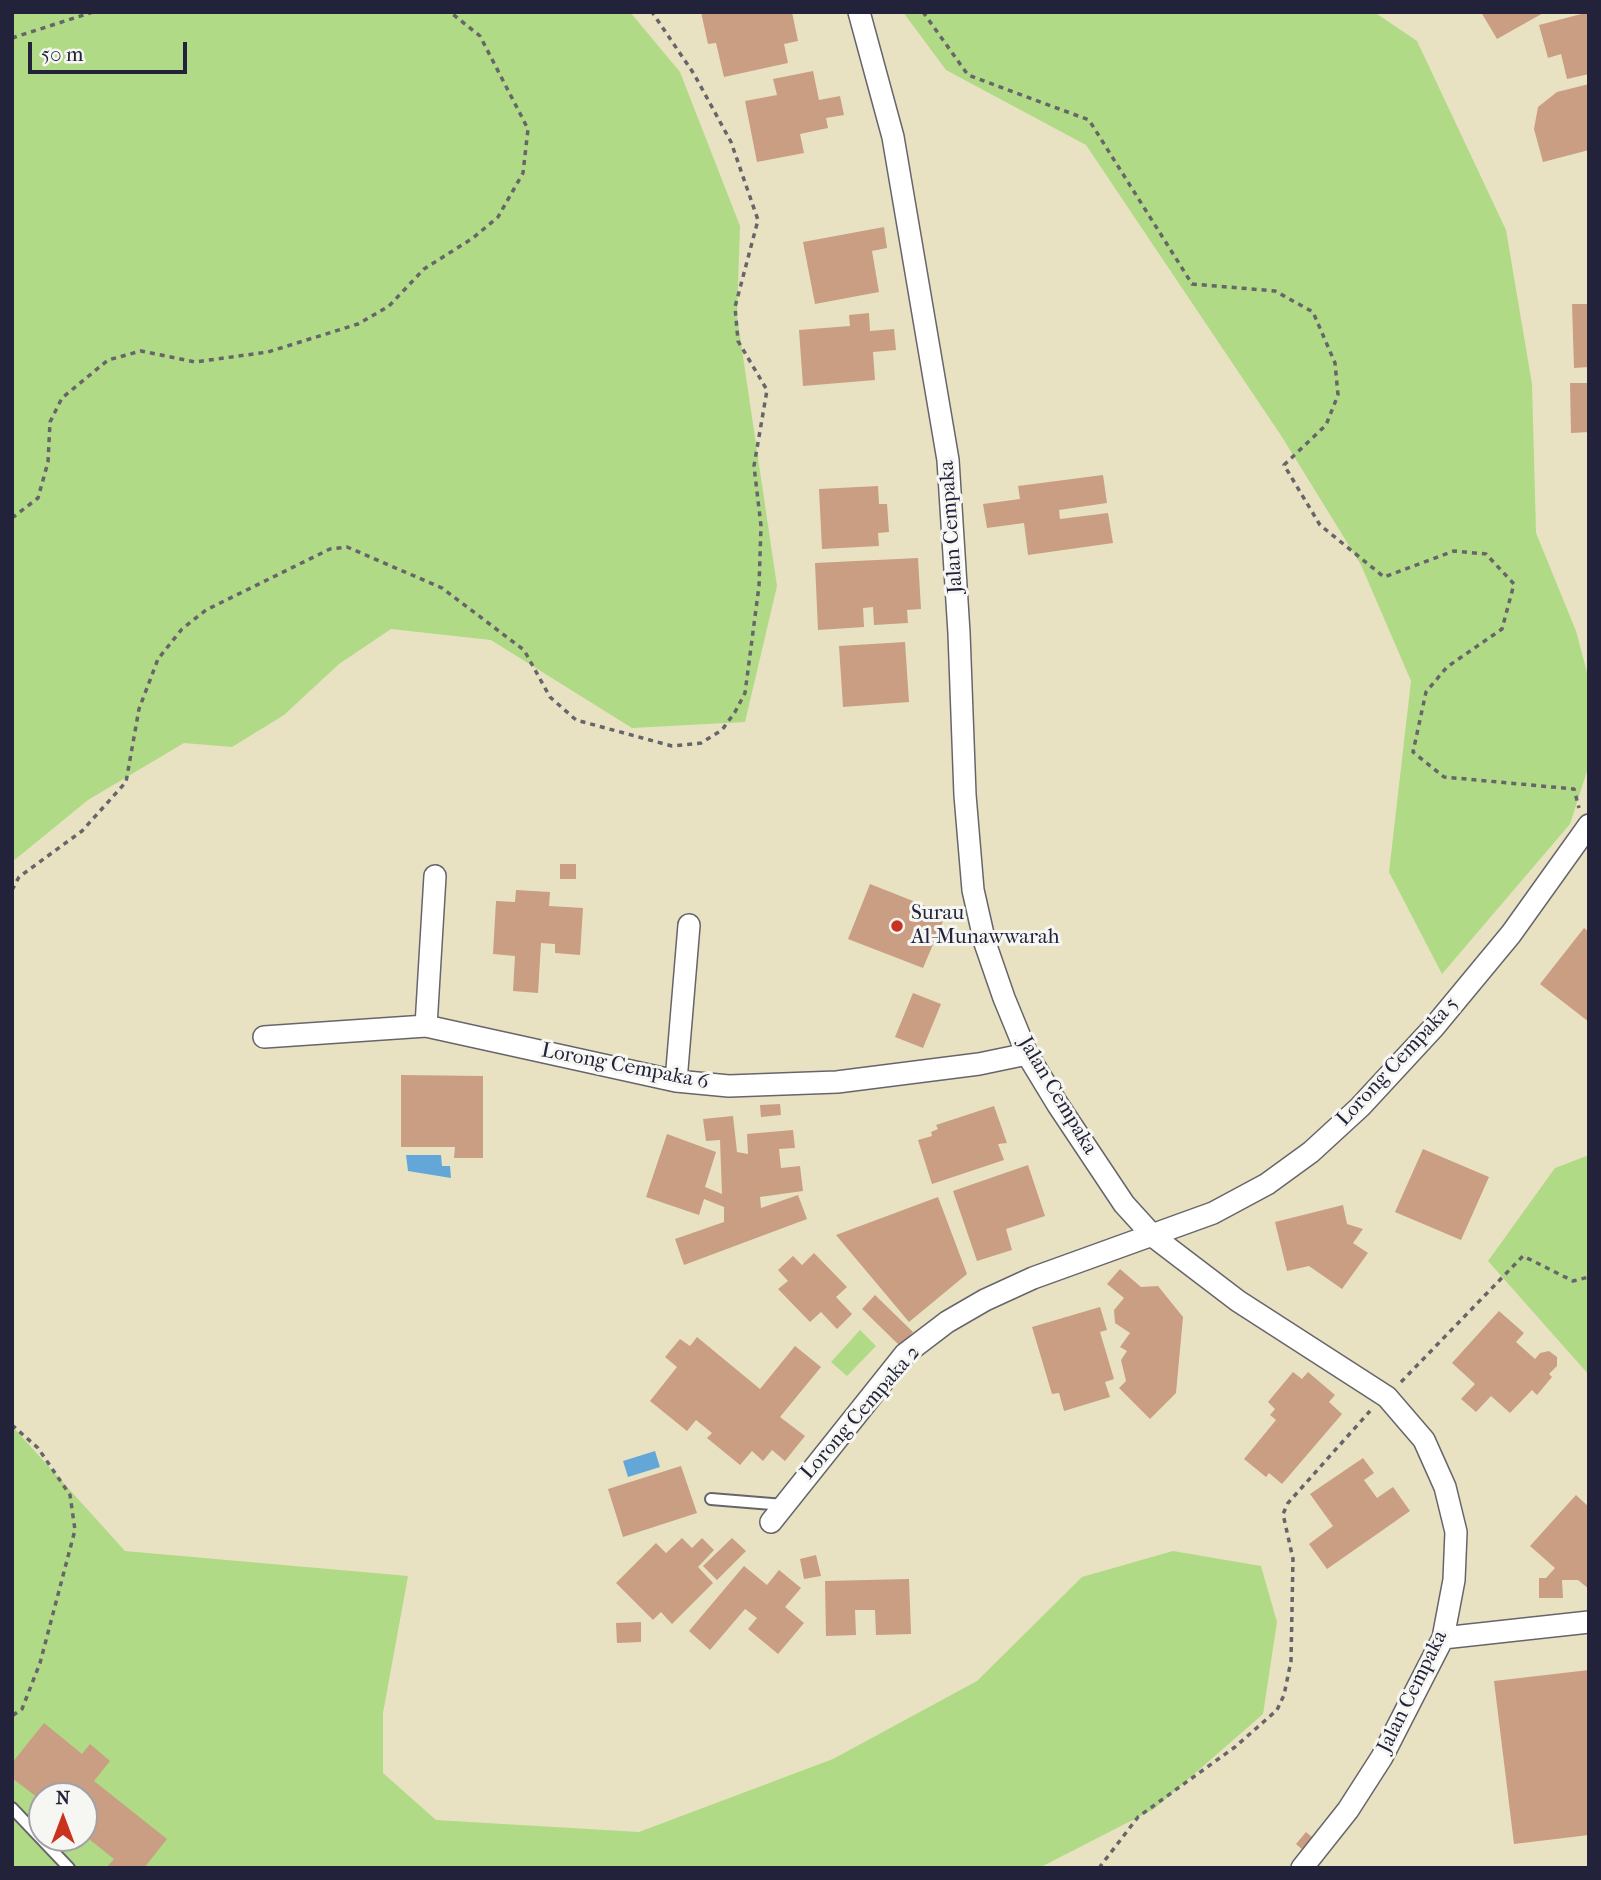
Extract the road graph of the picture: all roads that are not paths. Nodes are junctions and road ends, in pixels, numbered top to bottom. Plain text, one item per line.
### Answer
1 (859, 12) edge
2 (1587, 827) edge
3 (435, 876) dead end
4 (689, 925) dead end
5 (426, 1026) junction
6 (264, 1037) dead end
7 (1027, 1054) junction
8 (676, 1082) junction
9 (1154, 1237) junction
10 (711, 1499) dead end
11 (777, 1514) joint
12 (1589, 1622) edge
13 (1443, 1638) junction
14 (12, 1808) edge
15 (67, 1867) edge
16 (1302, 1868) edge

1 - 7 street, Jalan Cempaka
2 - 9 street, Lorong Cempaka 5
3 - 5 street
4 - 8 street
5 - 6 street, Lorong Cempaka 6
5 - 8 street, Lorong Cempaka 6
7 - 8 street, Lorong Cempaka 6
7 - 9 street, Jalan Cempaka
9 - 11 street, Lorong Cempaka 2
9 - 13 street, Jalan Cempaka
10 - 11 lane
12 - 13 street
13 - 16 street, Jalan Cempaka
14 - 15 lane

